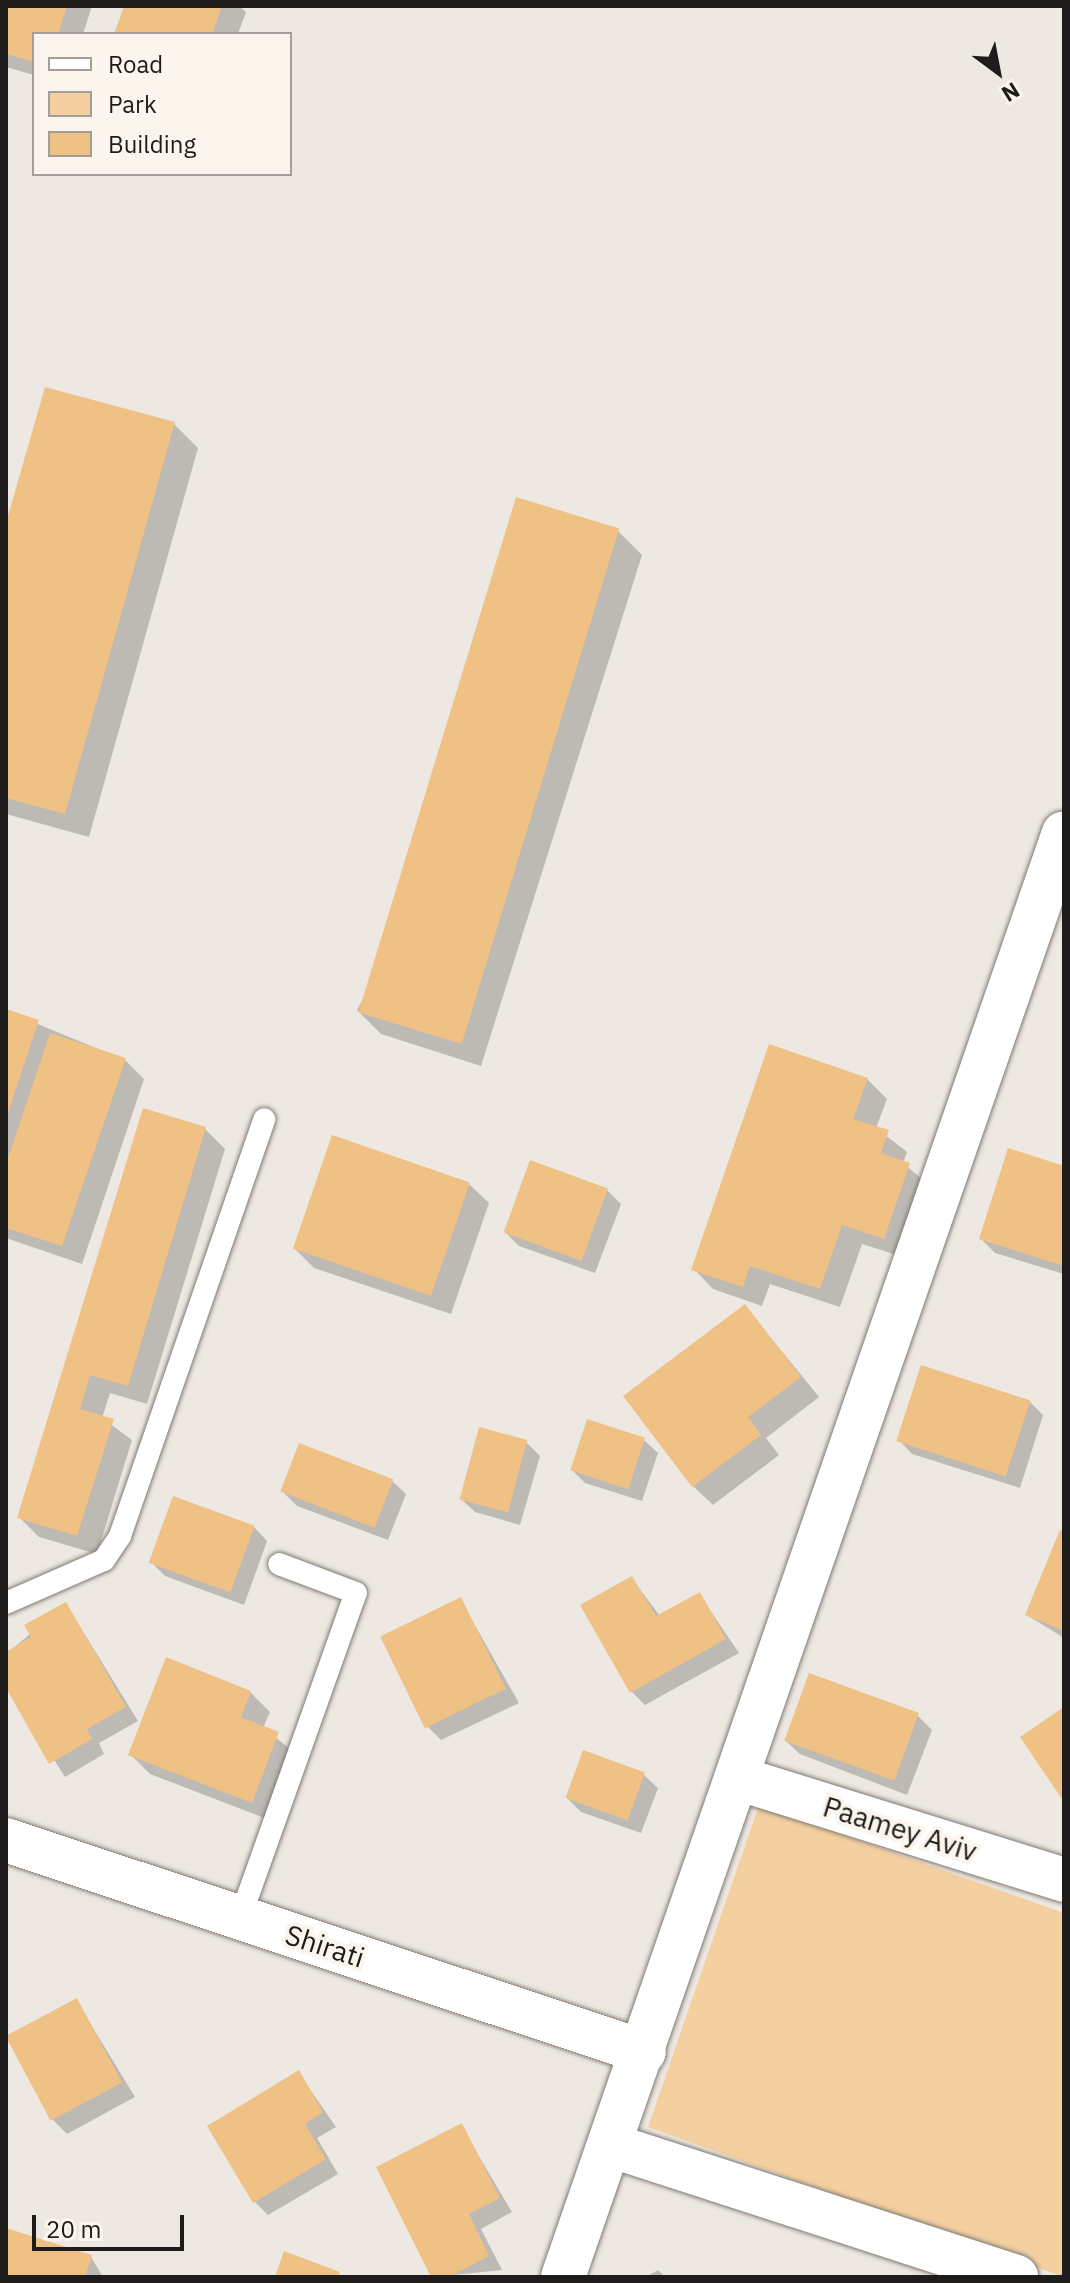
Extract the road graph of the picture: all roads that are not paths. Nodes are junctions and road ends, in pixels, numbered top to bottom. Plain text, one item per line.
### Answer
1 (1064, 833) edge
2 (264, 1119) dead end
3 (279, 1564) dead end
4 (6, 1603) edge
5 (737, 1778) junction
6 (6, 1840) edge
7 (1064, 1880) edge
8 (240, 1918) junction
9 (644, 2052) junction
10 (613, 2146) junction
11 (563, 2277) edge
12 (1016, 2277) edge

1 - 5 street
2 - 4 lane
3 - 8 lane
5 - 7 street, Paamey Aviv
5 - 9 street
6 - 8 street, Shirati
8 - 9 street, Shirati
9 - 10 street
10 - 11 street
10 - 12 street

